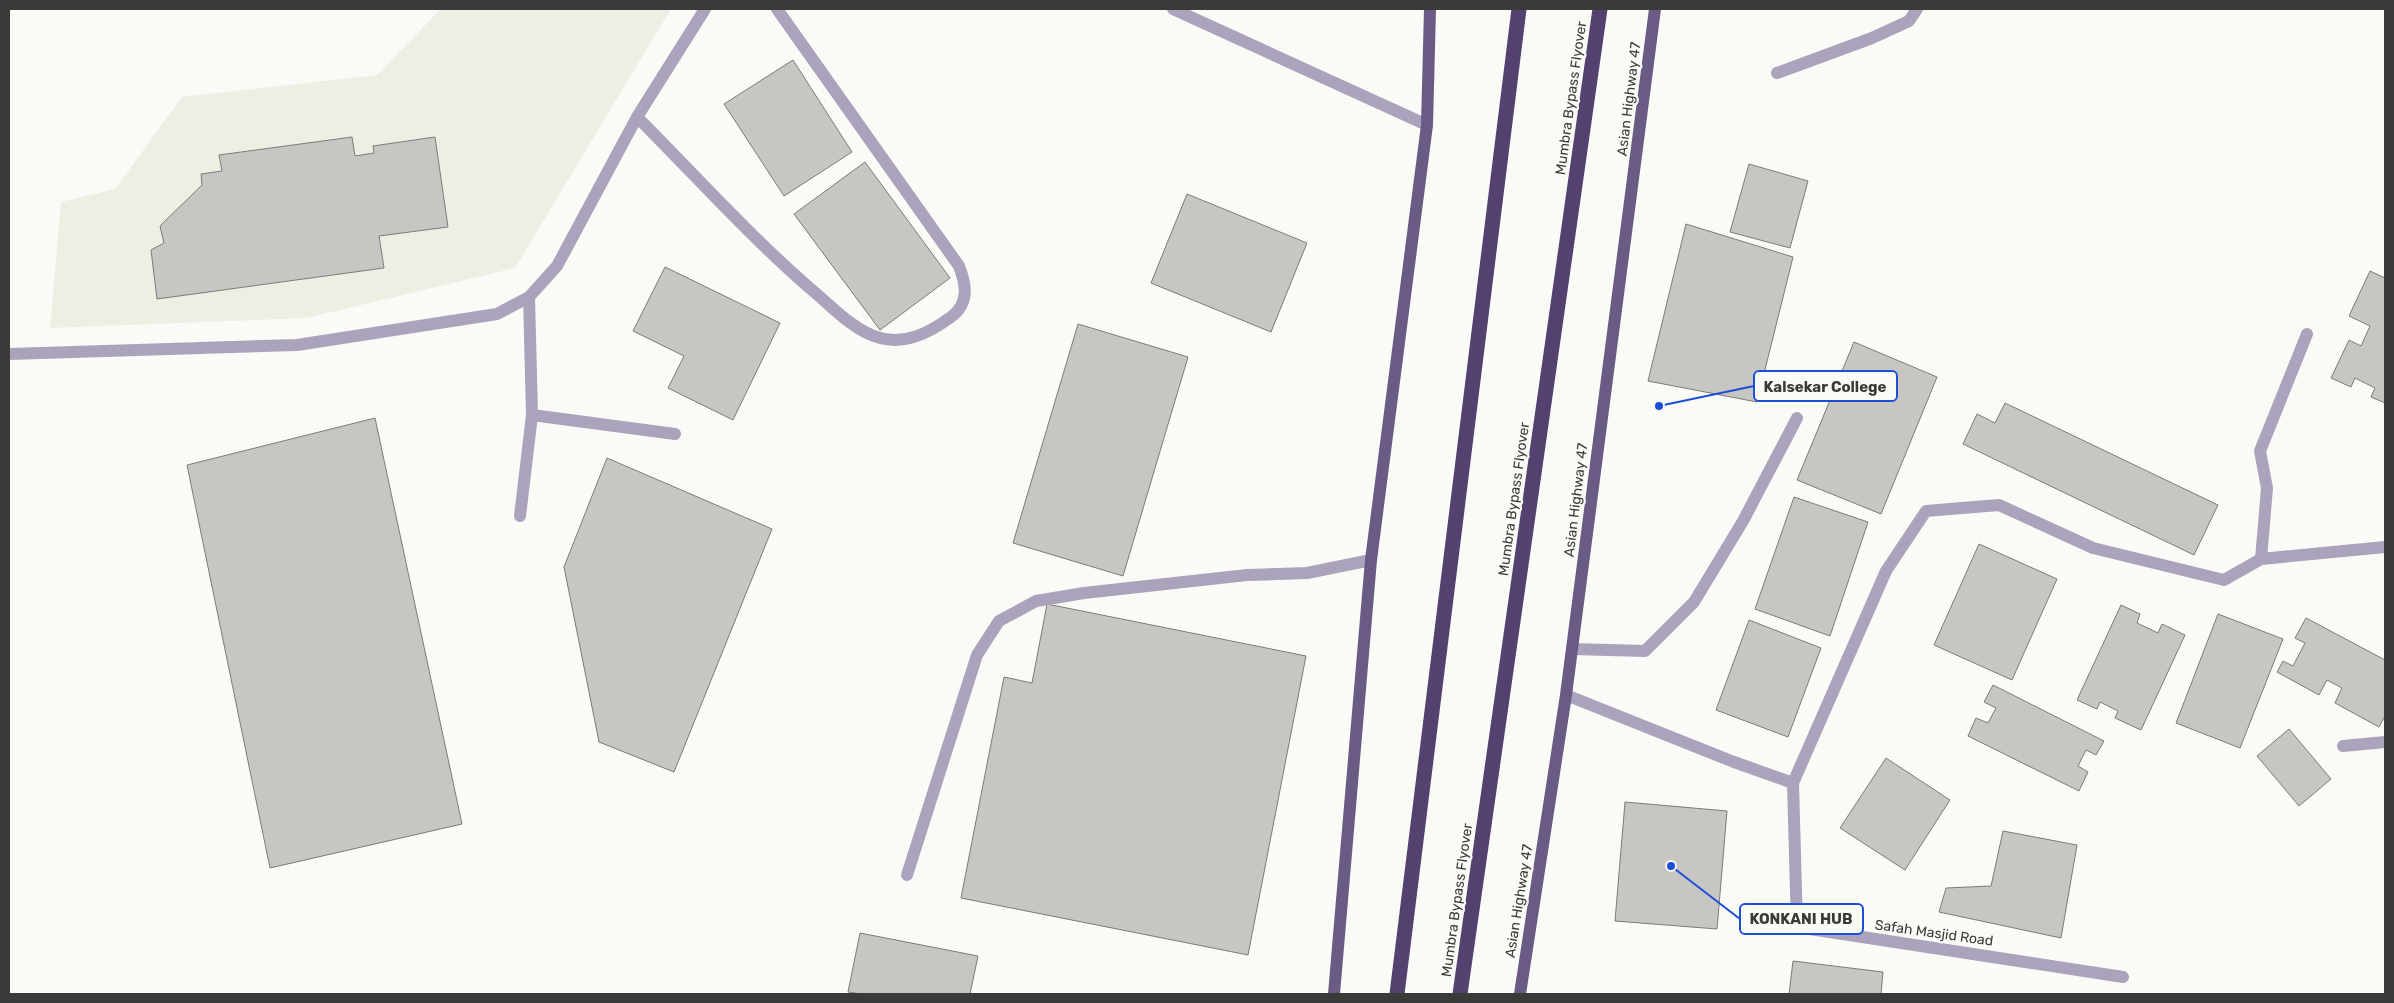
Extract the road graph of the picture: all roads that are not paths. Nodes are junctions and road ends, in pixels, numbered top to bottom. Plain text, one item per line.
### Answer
1 (704, 9) edge
2 (777, 9) edge
3 (1173, 9) edge
4 (1430, 9) edge
5 (1519, 9) edge
6 (1600, 9) edge
7 (1655, 9) edge
8 (1917, 9) edge
9 (1777, 73) dead end
10 (637, 117) junction
11 (1427, 125) junction
12 (529, 297) junction
13 (2307, 334) dead end
14 (9, 354) edge
15 (532, 415) junction
16 (1797, 418) dead end
17 (675, 434) dead end
18 (520, 516) dead end
19 (2385, 547) edge
20 (2260, 559) junction
21 (1371, 560) junction
22 (1572, 649) junction
23 (1566, 695) junction
24 (2385, 742) edge
25 (2343, 746) dead end
26 (1793, 783) junction
27 (907, 876) dead end
28 (2123, 977) dead end
29 (1334, 994) edge
30 (1397, 994) edge
31 (1460, 994) edge
32 (1520, 994) edge

1 - 10 street
2 - 10 street
3 - 11 street
4 - 11 main road
5 - 30 highway
6 - 31 highway, Mumbra Bypass Flyover
7 - 22 main road, Asian Highway 47
8 - 9 street
10 - 12 street
11 - 21 main road
12 - 14 street
12 - 15 street
13 - 20 street
15 - 17 street
15 - 18 street
16 - 22 street
19 - 20 street
20 - 26 street
21 - 27 street
21 - 29 main road
22 - 23 main road, Asian Highway 47
23 - 26 street
23 - 32 main road, Asian Highway 47
24 - 25 street
26 - 28 street, Safah Masjid Road

